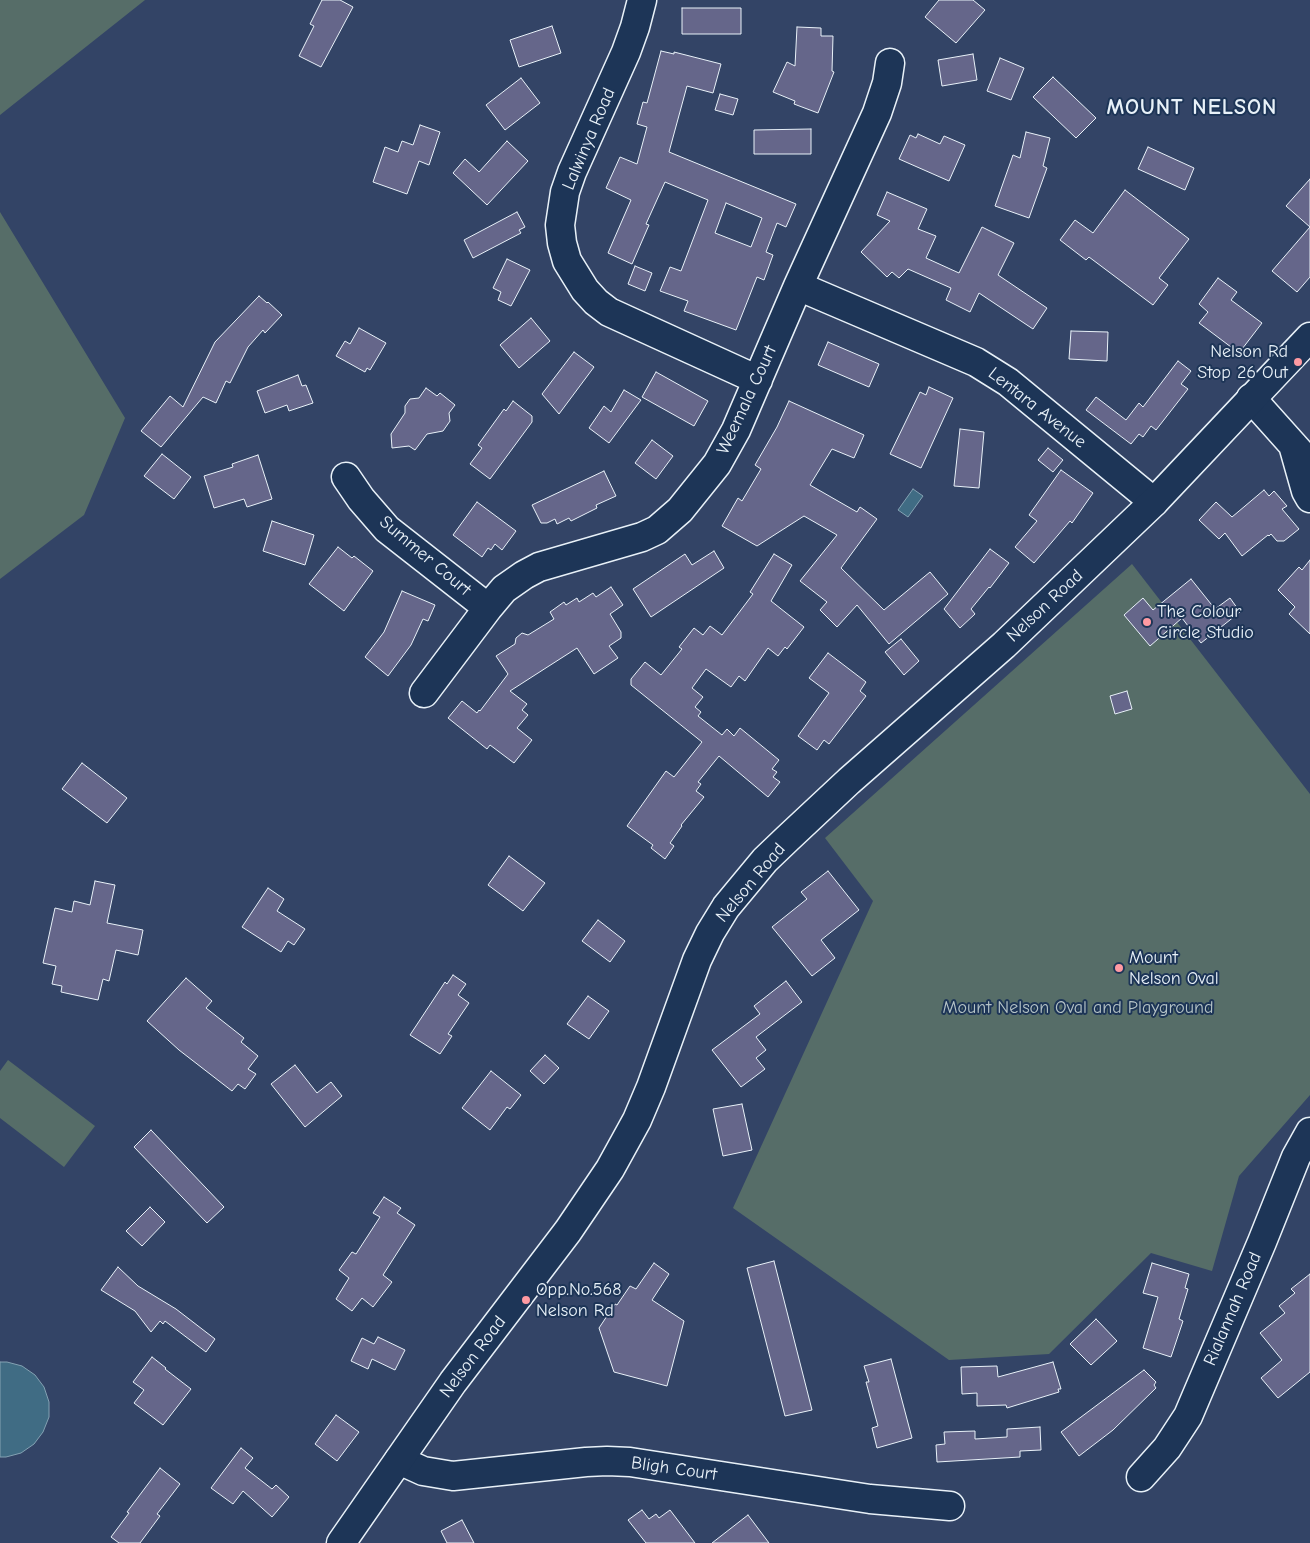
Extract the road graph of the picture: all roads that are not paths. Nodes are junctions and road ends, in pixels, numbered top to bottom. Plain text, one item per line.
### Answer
1 (642, 0) edge
2 (890, 63) dead end
3 (798, 286) junction
4 (1310, 337) edge
5 (758, 380) junction
6 (1251, 398) junction
7 (1292, 444) junction
8 (1310, 464) edge
9 (346, 477) dead end
10 (1310, 498) edge
11 (1154, 502) junction
12 (488, 608) junction
13 (424, 693) dead end
14 (1310, 1132) edge
15 (399, 1460) junction
16 (1141, 1476) dead end
17 (950, 1506) dead end
18 (341, 1543) edge

1 - 5 street, Lalwinya Road
2 - 3 street, Weemala Court
3 - 5 street, Weemala Court
3 - 11 street, Lentara Avenue
4 - 6 street, Nelson Road
5 - 12 street, Weemala Court
6 - 7 street
6 - 11 street, Nelson Road
7 - 8 street
7 - 10 street
9 - 12 street, Summer Court
11 - 15 street, Nelson Road
12 - 13 street, Weemala Court
14 - 16 street, Rialannah Road
15 - 17 street, Bligh Court
15 - 18 street, Nelson Road

